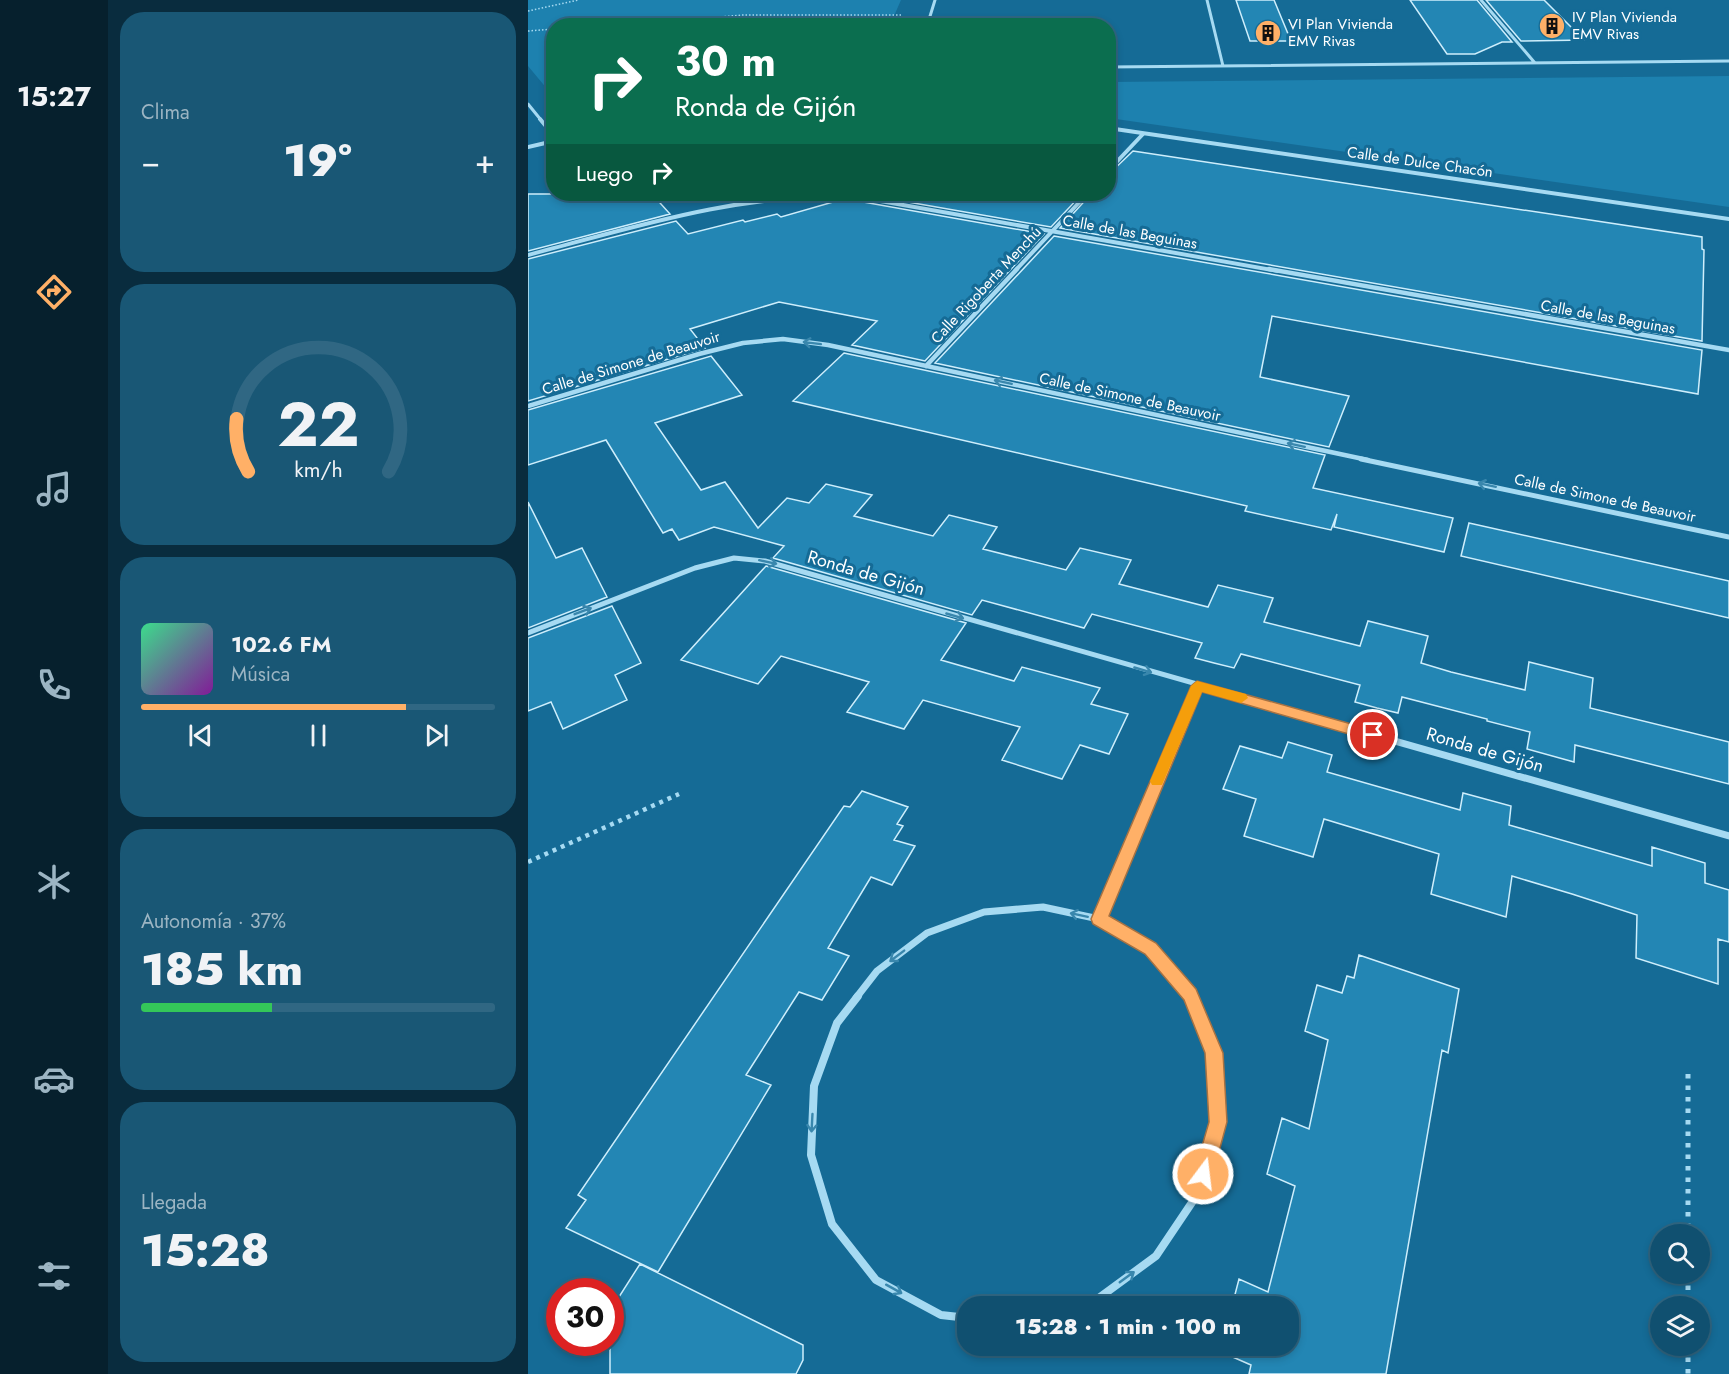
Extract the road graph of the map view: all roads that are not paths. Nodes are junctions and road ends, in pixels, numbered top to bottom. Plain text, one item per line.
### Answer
1 (935, 0) edge
2 (1208, 0) edge
3 (1481, 0) edge
4 (929, 18) edge
5 (1729, 61) edge
6 (1535, 63) junction
7 (1223, 66) junction
8 (1116, 68) edge
9 (528, 104) edge
10 (546, 126) edge
11 (1116, 129) edge
12 (1143, 134) junction
13 (546, 143) edge
14 (528, 147) edge
15 (1116, 163) edge
16 (750, 201) edge
17 (881, 201) edge
18 (1080, 201) edge
19 (1729, 219) edge
20 (1052, 231) junction
21 (528, 255) edge
22 (1729, 350) edge
23 (926, 366) junction
24 (528, 406) edge
25 (1729, 537) edge
26 (528, 633) edge
27 (1197, 686) junction
28 (1729, 836) edge
29 (1099, 919) junction
30 (1102, 1296) edge
31 (957, 1317) edge

1 - 4 street
2 - 7 street
3 - 6 street
5 - 6 street
6 - 7 street
7 - 8 street
9 - 10 street
11 - 12 street, Calle de Dulce Chacón
12 - 15 street
12 - 19 street, Calle de Dulce Chacón
13 - 14 street
16 - 21 street, Calle de las Beguinas
17 - 20 street, Calle de las Beguinas
18 - 20 street, Calle Rigoberta Menchú
20 - 22 street, Calle de las Beguinas
20 - 23 street, Calle Rigoberta Menchú
23 -> 24 street, Calle de Simone de Beauvoir
25 -> 23 street, Calle de Simone de Beauvoir
26 -> 27 street, Ronda de Gijón
27 - 28 street, Ronda de Gijón
27 - 29 street
30 -> 29 street
29 -> 31 street

